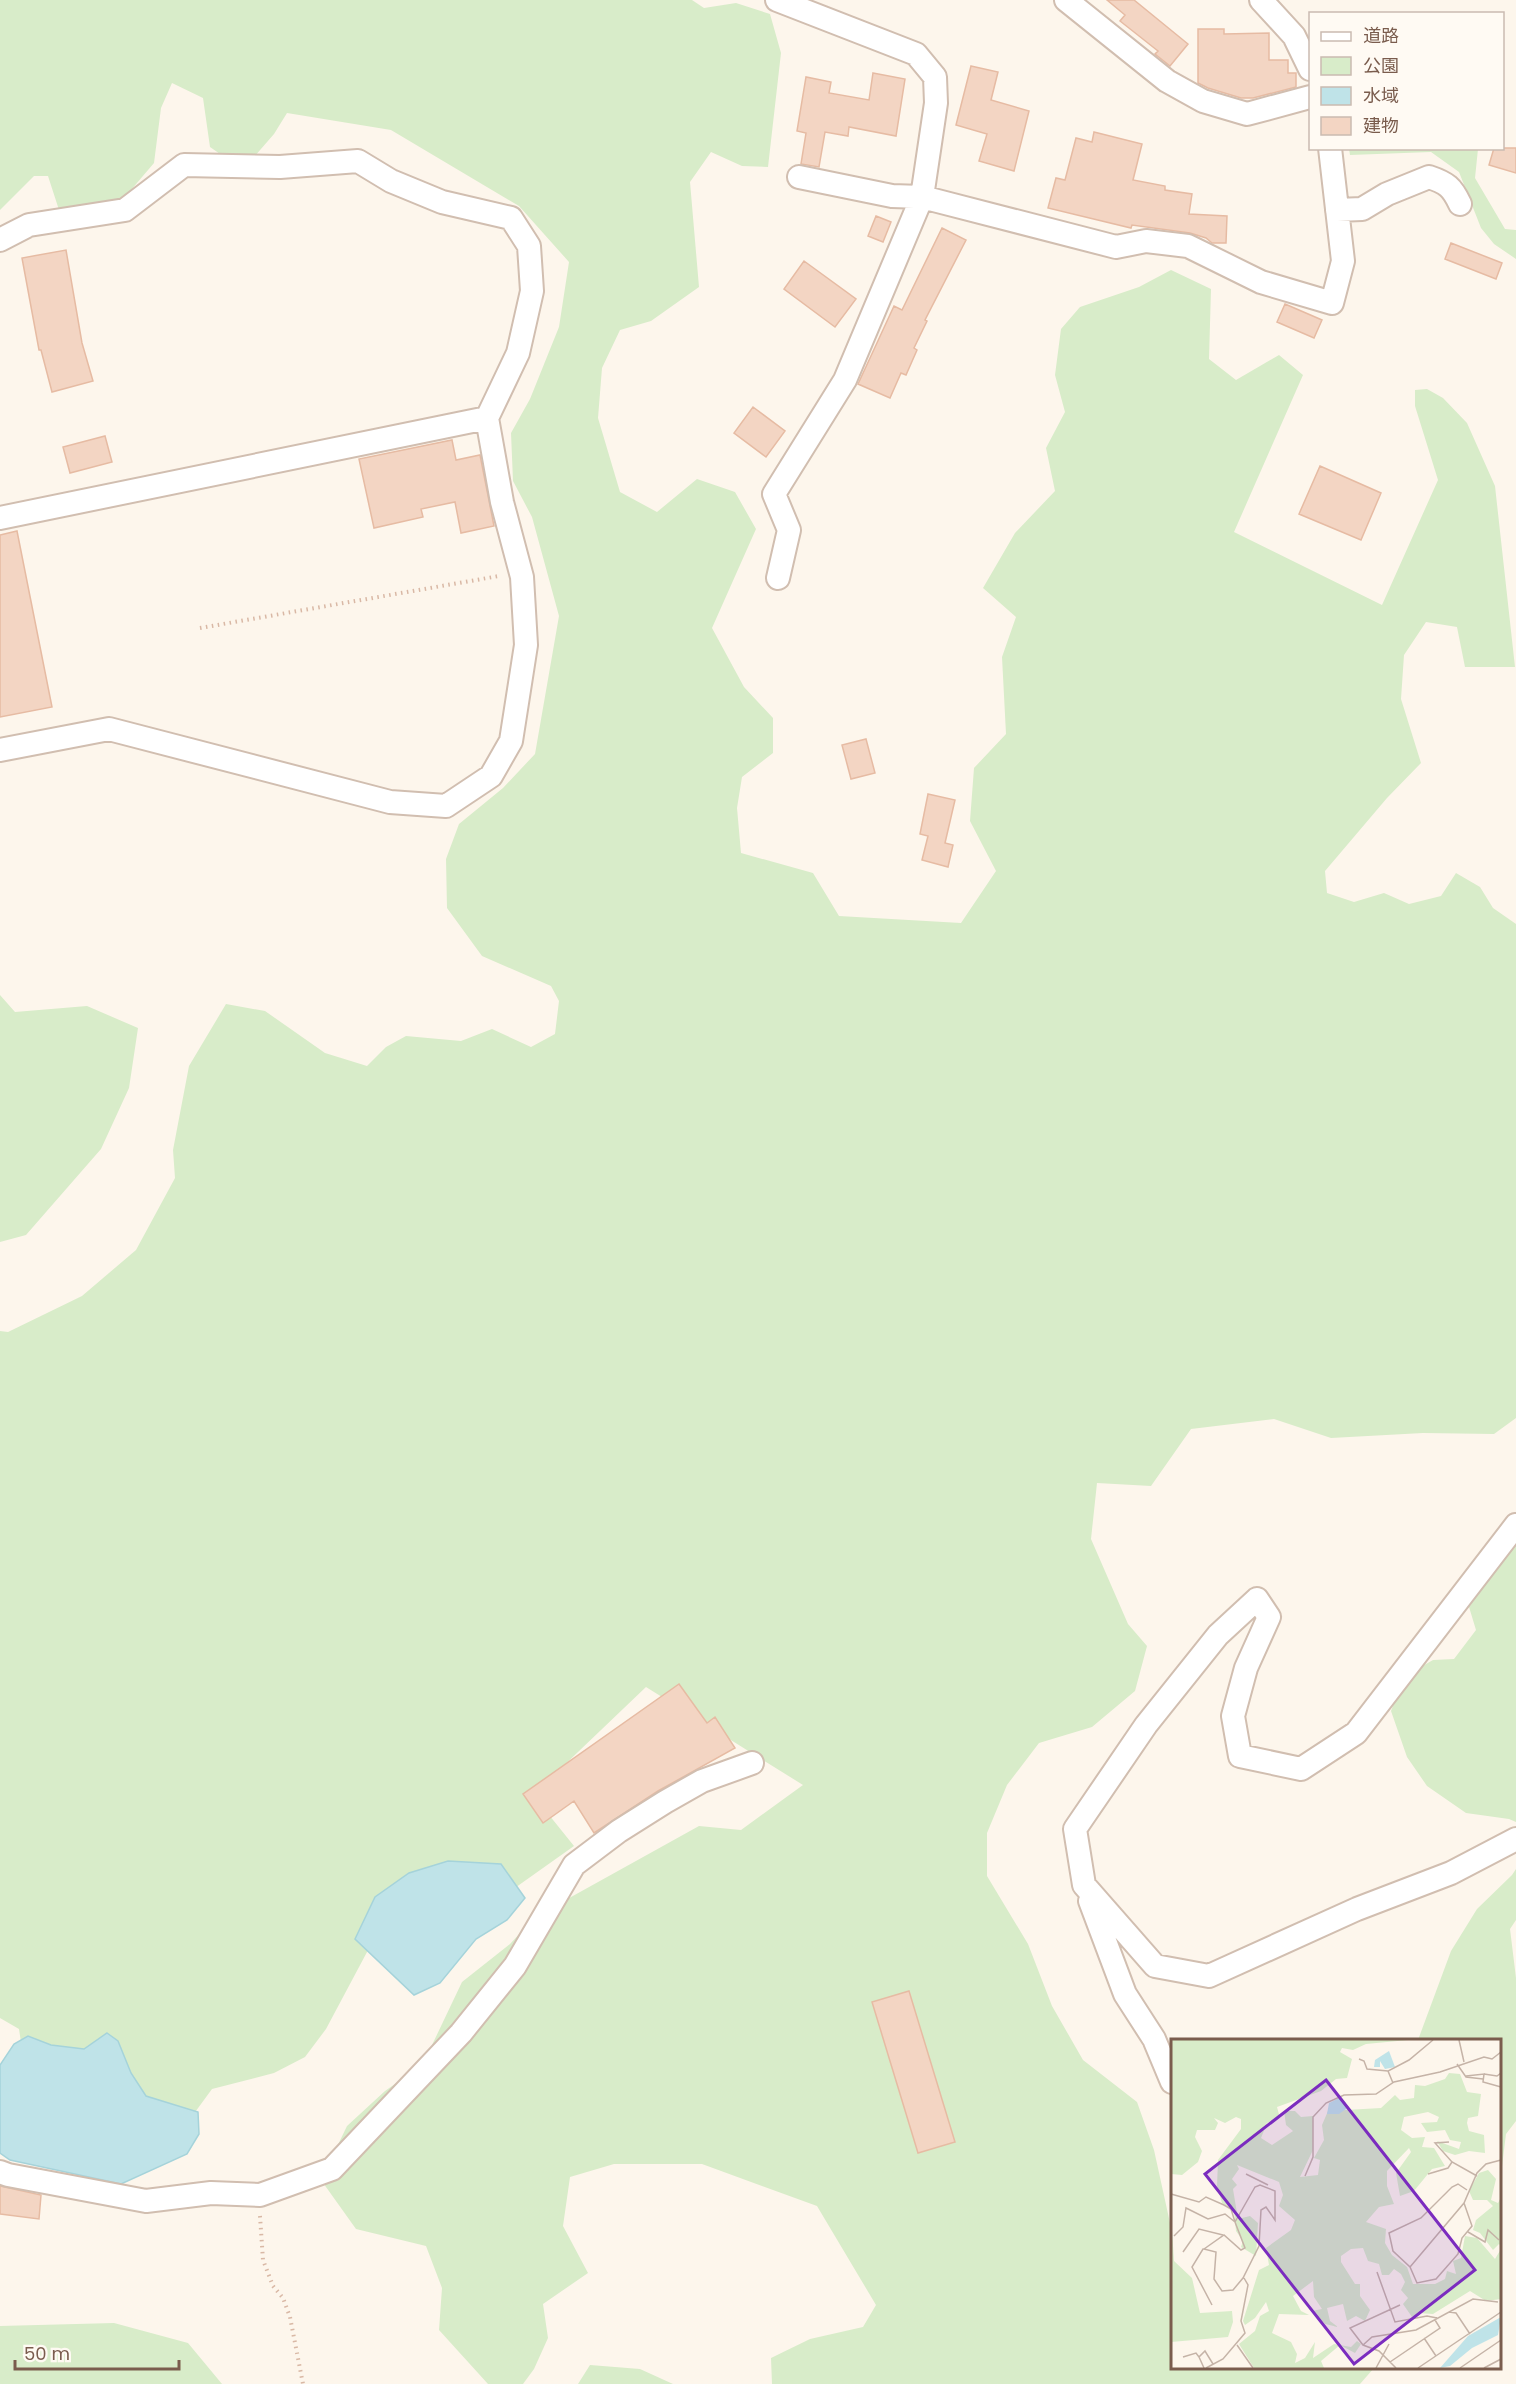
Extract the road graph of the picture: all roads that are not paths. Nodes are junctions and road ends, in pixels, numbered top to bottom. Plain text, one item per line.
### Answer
1 (777, 0) edge
2 (1066, 0) edge
3 (1261, 0) edge
4 (1309, 65) edge
5 (1309, 98) edge
6 (1330, 150) edge
7 (799, 177) dead end
8 (922, 197) junction
9 (1460, 204) dead end
10 (1337, 210) junction
11 (0, 240) edge
12 (487, 418) junction
13 (0, 518) edge
14 (778, 578) dead end
15 (0, 750) edge
16 (1516, 1525) edge
17 (752, 1763) dead end
18 (1516, 1839) edge
19 (1084, 1886) junction
20 (1171, 2077) edge
21 (0, 2172) edge

1 - 8 street
2 - 5 street
3 - 4 street
6 - 10 street
7 - 8 street
8 - 10 street
8 - 14 street
9 - 10 street
11 - 12 street
12 - 13 street
12 - 15 street
16 - 19 street
17 - 21 street
18 - 19 street
19 - 20 street

